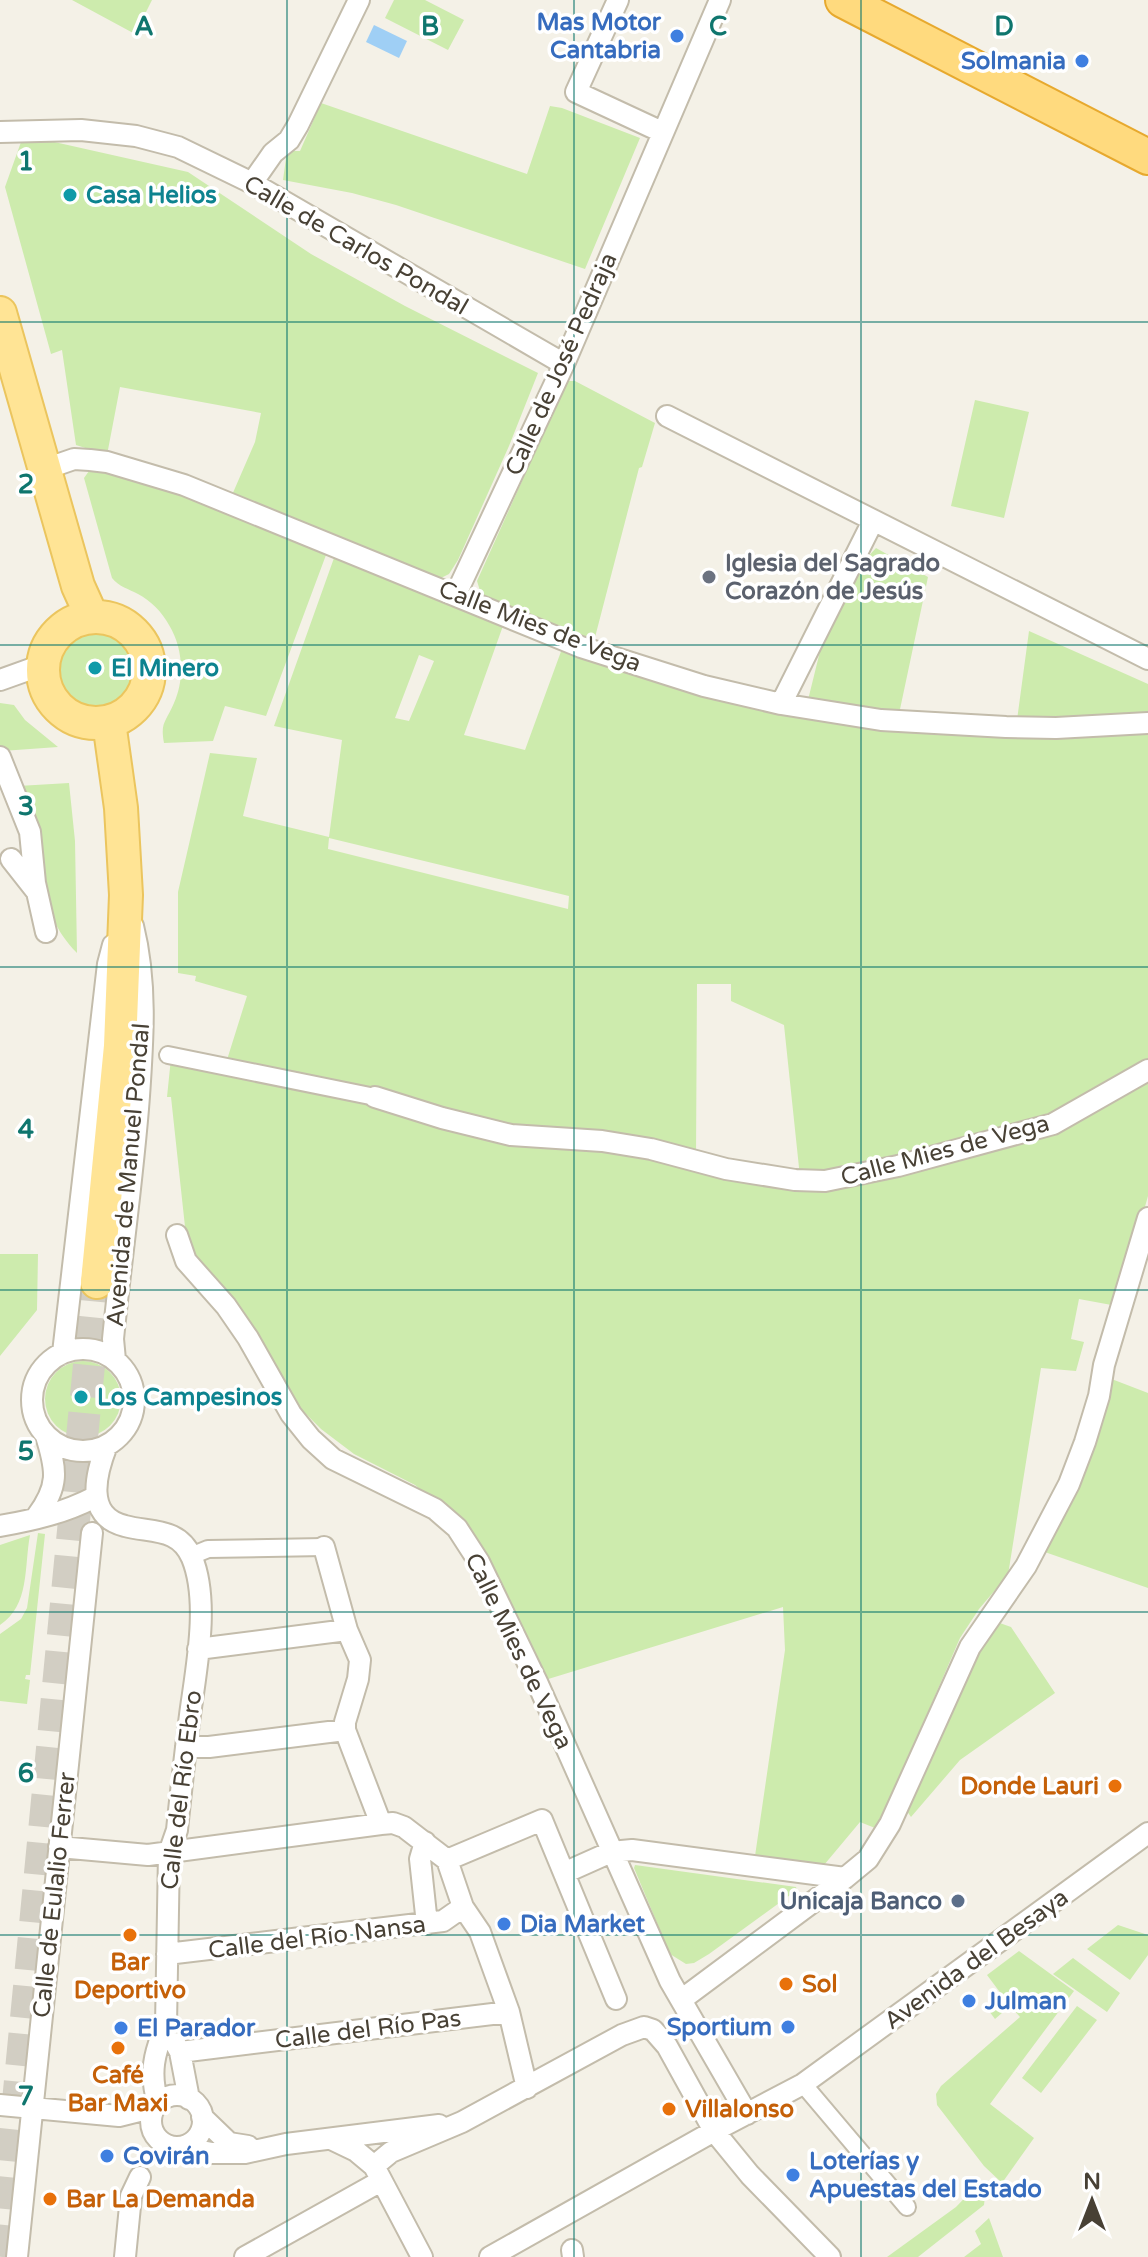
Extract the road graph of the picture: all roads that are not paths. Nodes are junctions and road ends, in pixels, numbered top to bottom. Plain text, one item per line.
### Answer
1 (359, 0) edge
2 (618, 0) edge
3 (720, 0) edge
4 (843, 0) edge
5 (0, 132) edge
6 (662, 132) junction
7 (1148, 157) edge
8 (252, 183) junction
9 (0, 313) edge
10 (564, 364) junction
11 (0, 374) edge
12 (667, 416) dead end
13 (45, 469) junction
14 (873, 521) junction
15 (456, 594) junction
16 (80, 621) junction
17 (1148, 659) edge
18 (42, 665) junction
19 (0, 680) edge
20 (781, 704) junction
21 (109, 722) junction
22 (1148, 723) edge
23 (0, 757) edge
24 (11, 859) dead end
25 (37, 892) junction
26 (126, 895) junction
27 (46, 932) dead end
28 (168, 1055) dead end
29 (1148, 1070) edge
30 (375, 1097) joint
31 (1148, 1218) edge
32 (177, 1235) dead end
33 (97, 1282) tunnel mouth
34 (63, 1353) junction
35 (115, 1360) junction
36 (46, 1436) junction
37 (107, 1445) junction
38 (95, 1497) junction
39 (37, 1516) junction
40 (0, 1526) edge
41 (92, 1533) dead end
42 (324, 1547) joint
43 (191, 1556) junction
44 (347, 1630) junction
45 (198, 1649) junction
46 (345, 1730) junction
47 (186, 1747) junction
48 (381, 1824) junction
49 (1148, 1833) edge
50 (425, 1842) junction
51 (59, 1847) junction
52 (611, 1852) junction
53 (169, 1853) junction
54 (447, 1860) junction
55 (564, 1873) junction
56 (845, 1878) junction
57 (463, 1907) junction
58 (427, 1924) junction
59 (167, 1954) junction
60 (616, 1999) dead end
61 (681, 2000) junction
62 (509, 2012) junction
63 (166, 2025) junction
64 (180, 2052) junction
65 (803, 2084) junction
66 (527, 2088) junction
67 (189, 2099) junction
68 (0, 2105) edge
69 (156, 2105) junction
70 (31, 2108) junction
71 (747, 2114) junction
72 (119, 2116) junction
73 (202, 2117) junction
74 (462, 2122) junction
75 (714, 2131) junction
76 (157, 2137) junction
77 (331, 2139) junction
78 (180, 2147) junction
79 (260, 2149) junction
80 (377, 2174) junction
81 (140, 2177) dead end
82 (907, 2207) dead end
83 (17, 2257) edge
84 (125, 2257) edge
85 (245, 2257) edge
86 (422, 2257) edge
87 (490, 2257) edge
88 (830, 2257) edge

1 - 8 street
2 - 6 street
3 - 6 street, Calle de José Pedraja
4 - 7 highway
5 - 8 street, Calle de Carlos Pondal
6 - 10 street, Calle de José Pedraja
8 - 10 street, Calle de Carlos Pondal
9 - 13 main road
10 - 15 street, Calle de José Pedraja
11 - 16 main road
12 - 14 street
13 - 15 street, Calle Mies de Vega
13 - 16 main road
14 - 17 street
14 - 20 street
15 - 20 street, Calle Mies de Vega
16 - 18 main road
16 - 21 main road
18 - 19 street
18 - 21 main road
20 - 22 street, Calle Mies de Vega
21 - 26 main road, Avenida de Manuel Pondal
23 - 25 street
24 - 25 street
25 - 27 street
26 - 33 main road, Avenida de Manuel Pondal
26 - 34 street, Avenida de Manuel Pondal
26 - 35 street, Avenida de Manuel Pondal
28 - 30 street, Calle Mies de Vega
29 - 30 street, Calle Mies de Vega
31 - 56 street
32 - 52 street, Calle Mies de Vega
34 - 35 street
34 - 36 street
35 - 37 street
36 - 37 street
36 - 39 street
37 - 38 street
38 - 39 street
38 - 43 street
39 - 40 street
41 - 51 street, Calle de Eulalio Ferrer
42 - 43 street
42 - 44 street
43 - 45 street, Calle del Río Ebro
44 - 45 street
44 - 46 street
45 - 47 street, Calle del Río Ebro
46 - 47 street
46 - 48 street
47 - 53 street, Calle del Río Ebro
48 - 50 street
48 - 53 street
49 - 65 street, Avenida del Besaya
50 - 54 street
50 - 58 street
51 - 53 street
51 - 70 street, Calle de Eulalio Ferrer
52 - 55 street
52 - 56 street
52 - 61 street, Calle Mies de Vega
53 - 59 street, Calle del Río Ebro
54 - 55 street
54 - 57 street
55 - 60 street
56 - 61 street
57 - 58 street, Calle del Río Nansa
57 - 62 street
58 - 59 street, Calle del Río Nansa
59 - 63 street, Calle del Río Ebro
61 - 71 street, Calle Mies de Vega
62 - 64 street, Calle del Río Pas
62 - 66 street
63 - 64 street, Calle del Río Ebro
63 - 69 street, Calle del Río Ebro
64 - 67 street, Calle del Río Ebro
65 - 71 street, Avenida del Besaya
65 - 82 street
66 - 74 street
66 - 75 street
67 - 69 street
67 - 73 street
68 - 70 street
69 - 72 street
69 - 76 street
70 - 72 street
70 - 83 street, Calle de Eulalio Ferrer
71 - 75 street, Avenida del Besaya
72 - 76 street
73 - 78 street
73 - 79 street
74 - 77 street
74 - 80 street
75 - 87 street, Avenida del Besaya
75 - 88 street
76 - 78 street
77 - 79 street
77 - 80 street
78 - 79 street
80 - 85 street
80 - 86 street
81 - 84 street

